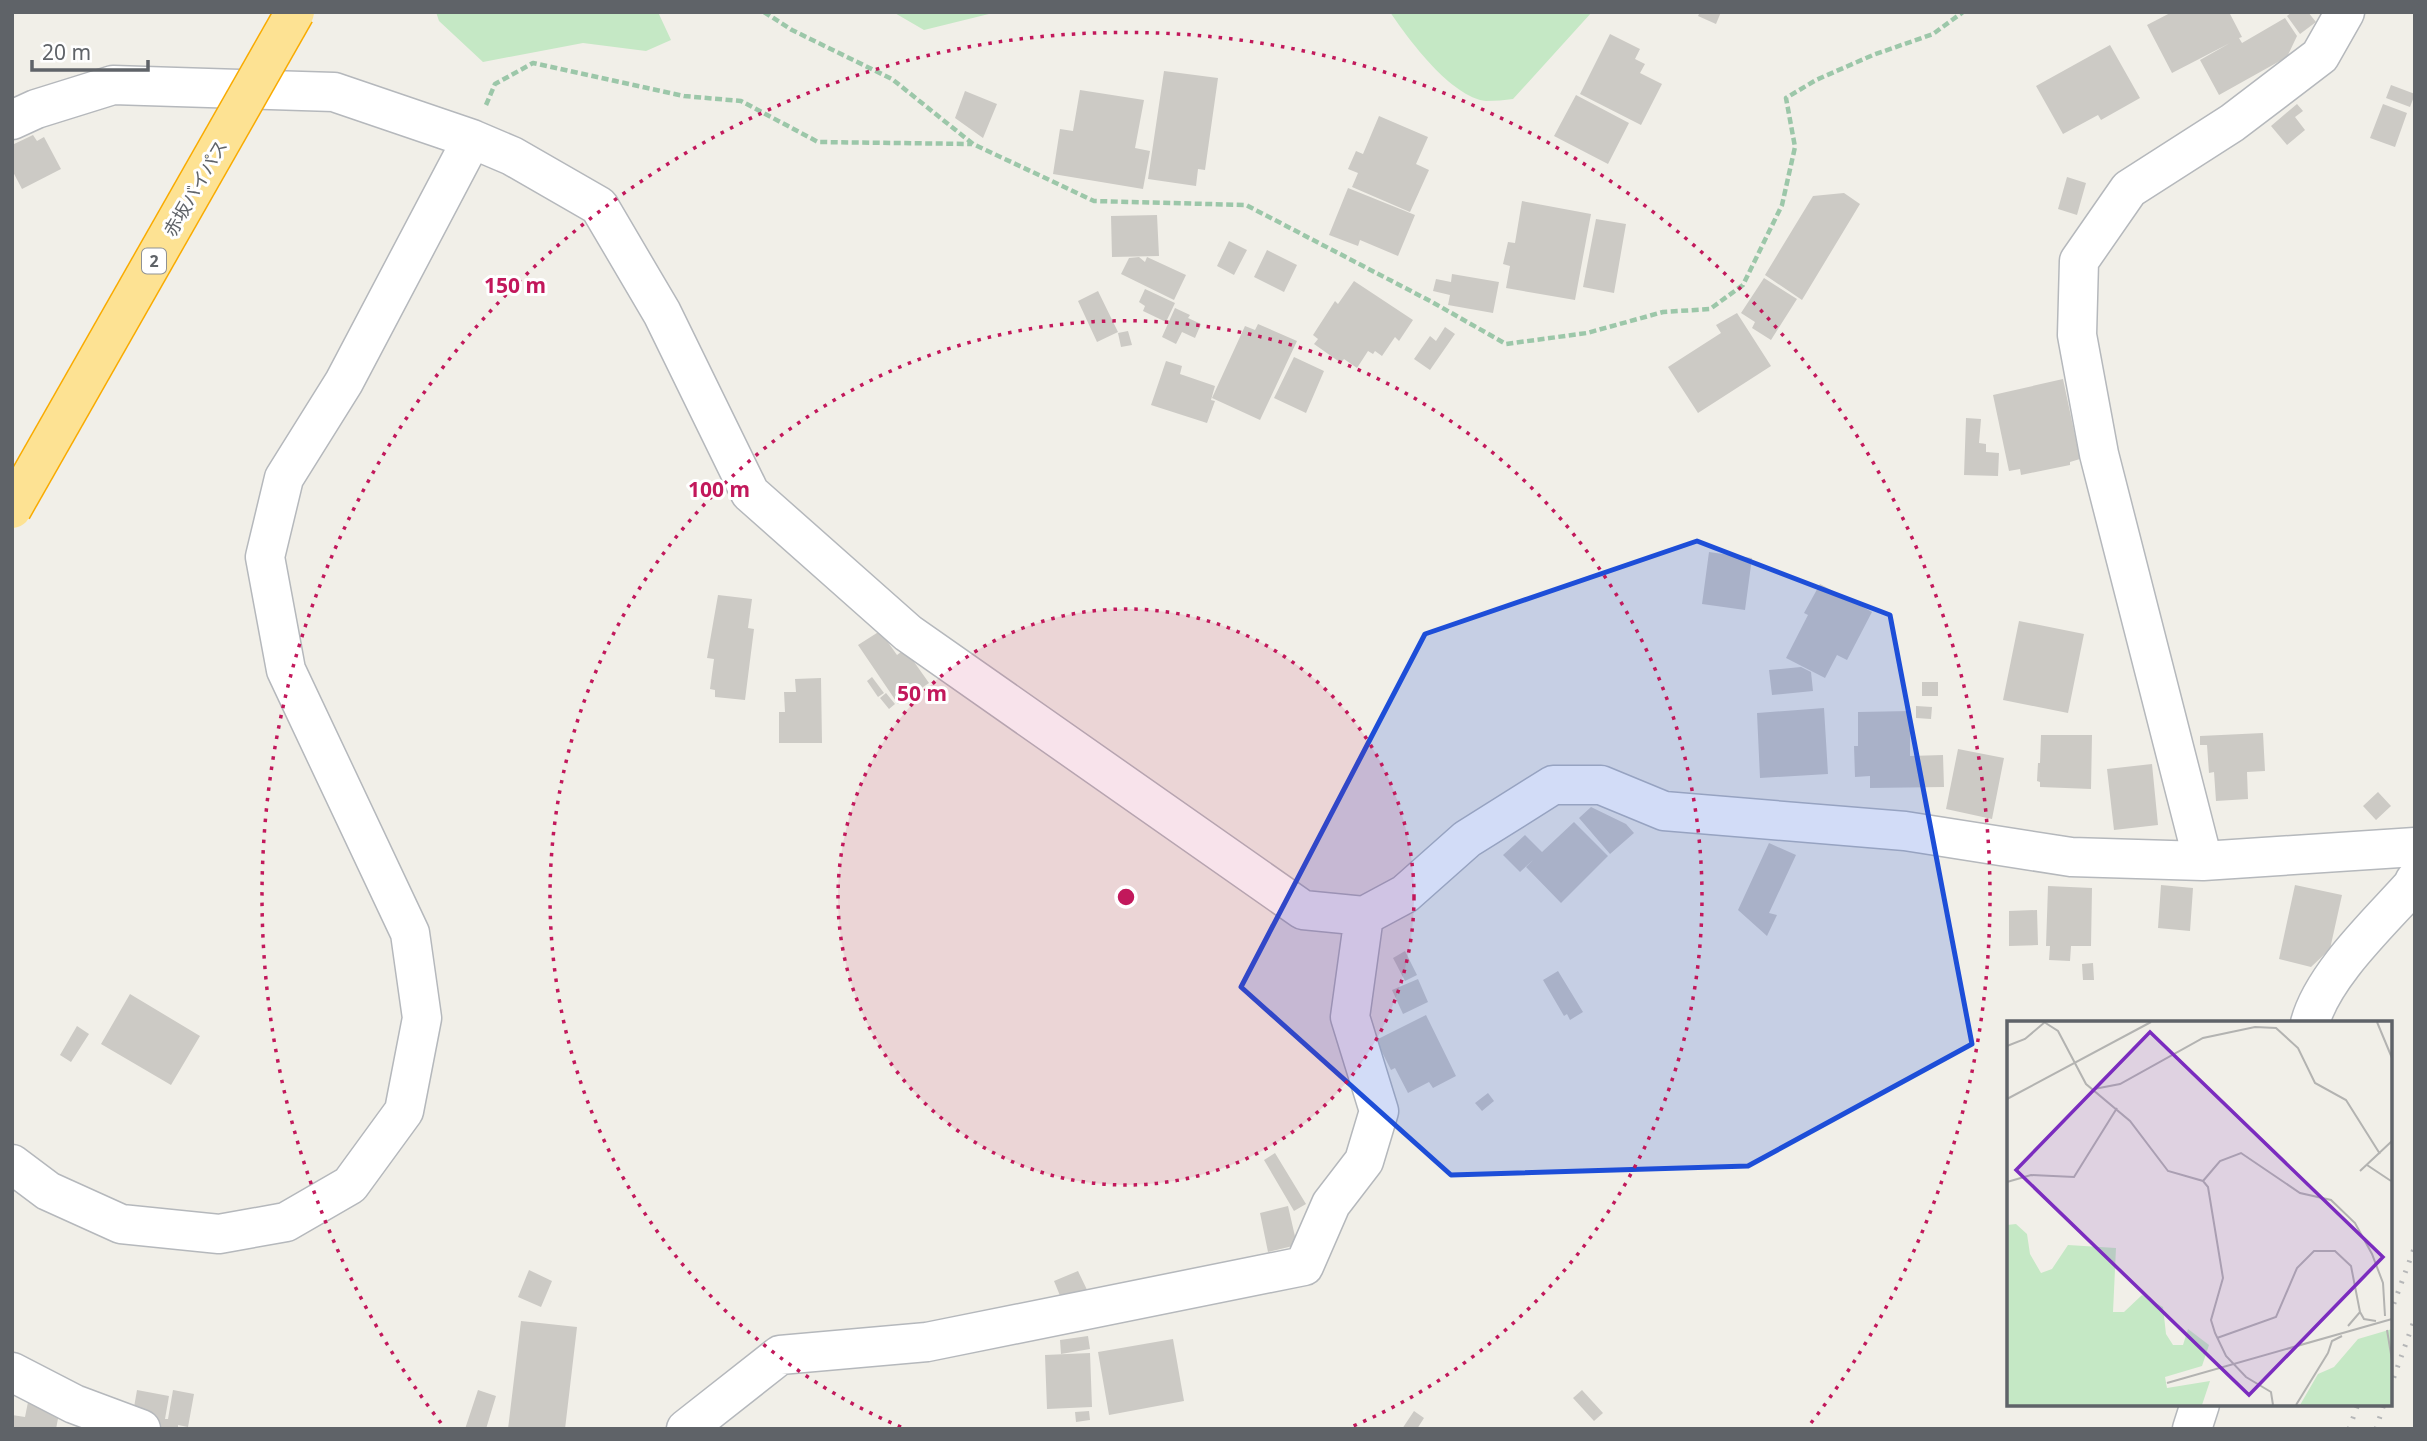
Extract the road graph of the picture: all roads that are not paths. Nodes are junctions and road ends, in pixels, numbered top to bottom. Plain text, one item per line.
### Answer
1 (295, 12) edge
2 (2345, 12) edge
3 (12, 120) edge
4 (472, 139) junction
5 (12, 509) edge
6 (2415, 846) edge
7 (2203, 860) junction
8 (2415, 880) edge
9 (1364, 916) junction
10 (2311, 1021) edge
11 (12, 1164) edge
12 (12, 1372) edge
13 (2199, 1406) edge
14 (141, 1429) edge
15 (686, 1429) edge
16 (2192, 1429) edge

1 - 5 highway, 赤坂バイパス / 2, bridge
2 - 7 street
3 - 4 street
4 - 9 street
4 - 11 street
6 - 7 street
7 - 9 street
8 - 10 street
9 - 15 street
12 - 14 street
13 - 16 street

